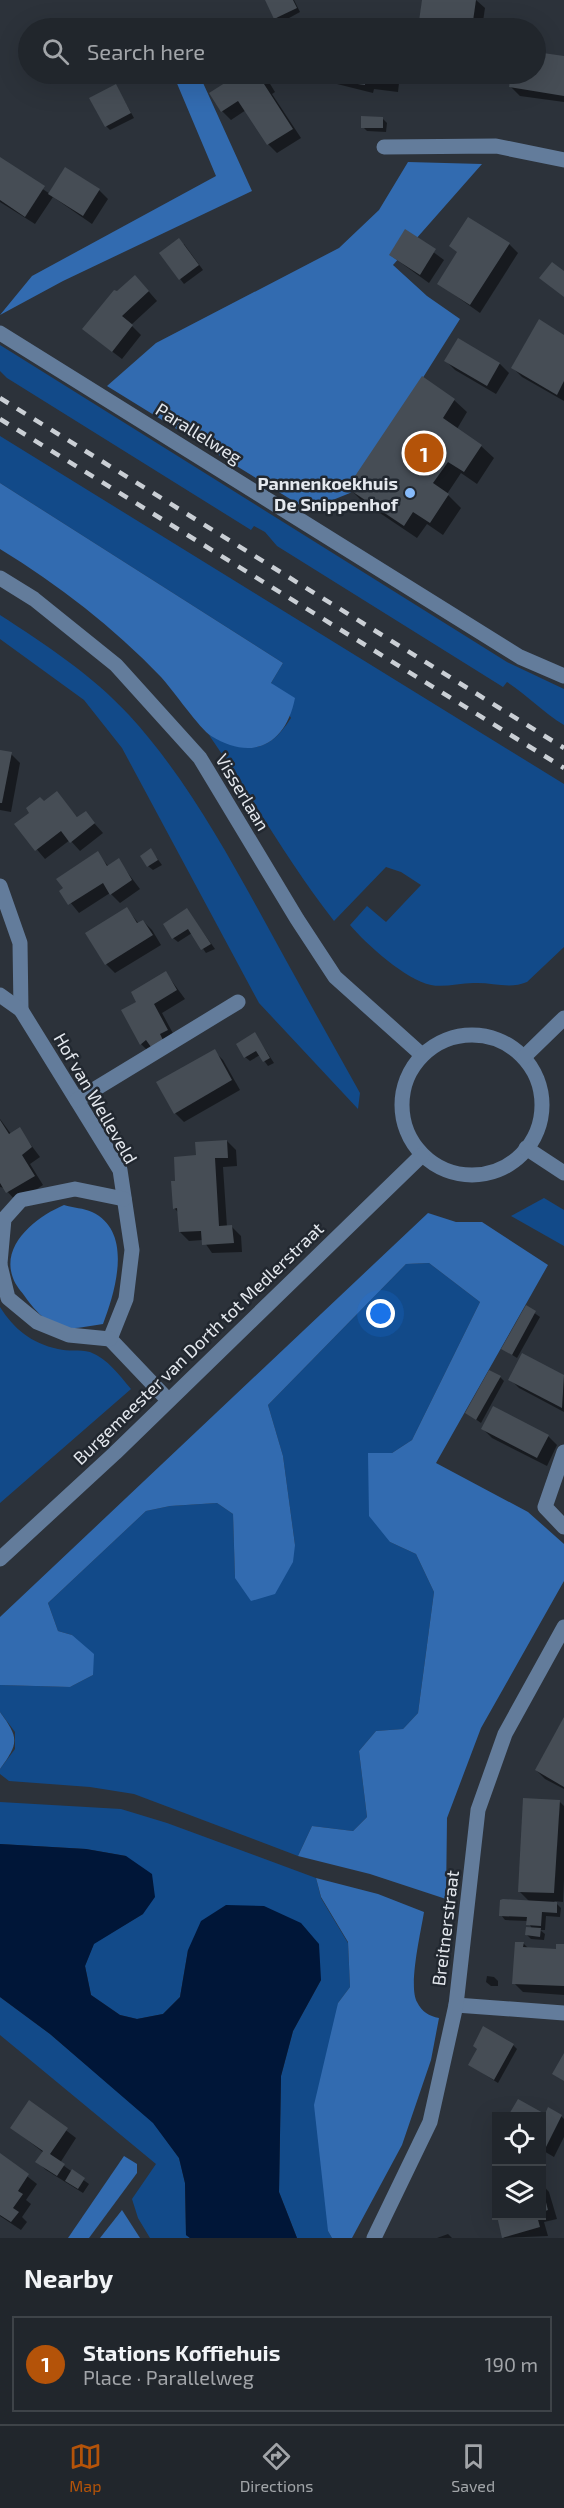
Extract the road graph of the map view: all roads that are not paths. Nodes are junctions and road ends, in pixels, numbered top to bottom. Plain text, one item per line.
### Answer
1 (384, 147) dead end
2 (564, 160) edge
3 (0, 333) edge
4 (0, 578) edge
5 (564, 676) edge
6 (0, 886) edge
7 (0, 995) edge
8 (238, 1002) dead end
9 (21, 1010) junction
10 (564, 1018) edge
11 (422, 1055) junction
12 (524, 1057) junction
13 (77, 1100) junction
14 (526, 1148) junction
15 (422, 1155) junction
16 (564, 1173) edge
17 (124, 1199) junction
18 (0, 1264) edge
19 (110, 1339) junction
20 (168, 1400) junction
21 (564, 1452) edge
22 (564, 1527) edge
23 (0, 1559) edge
24 (564, 1628) edge
25 (456, 2005) junction
26 (564, 2013) edge
27 (374, 2238) edge

1 - 2 street
3 - 5 street, Parallelweg
4 - 11 street, Visserlaan
6 - 9 street
7 - 9 street, Hof van Welleveld
8 - 13 street
9 - 13 street, Hof van Welleveld
10 - 12 street
11 - 12 street
11 - 15 street
12 - 14 street
13 - 17 street, Hof van Welleveld
14 - 15 street
14 - 16 street
15 - 20 street, Burgemeester van Dorth tot Medlerstraat
17 - 18 street
17 - 19 street, Hof van Welleveld
18 - 19 street
19 - 20 street
20 - 23 street, Burgemeester van Dorth tot Medlerstraat
21 - 22 street
24 - 25 street, Breitnerstraat
25 - 26 street
25 - 27 street, Breitnerstraat

